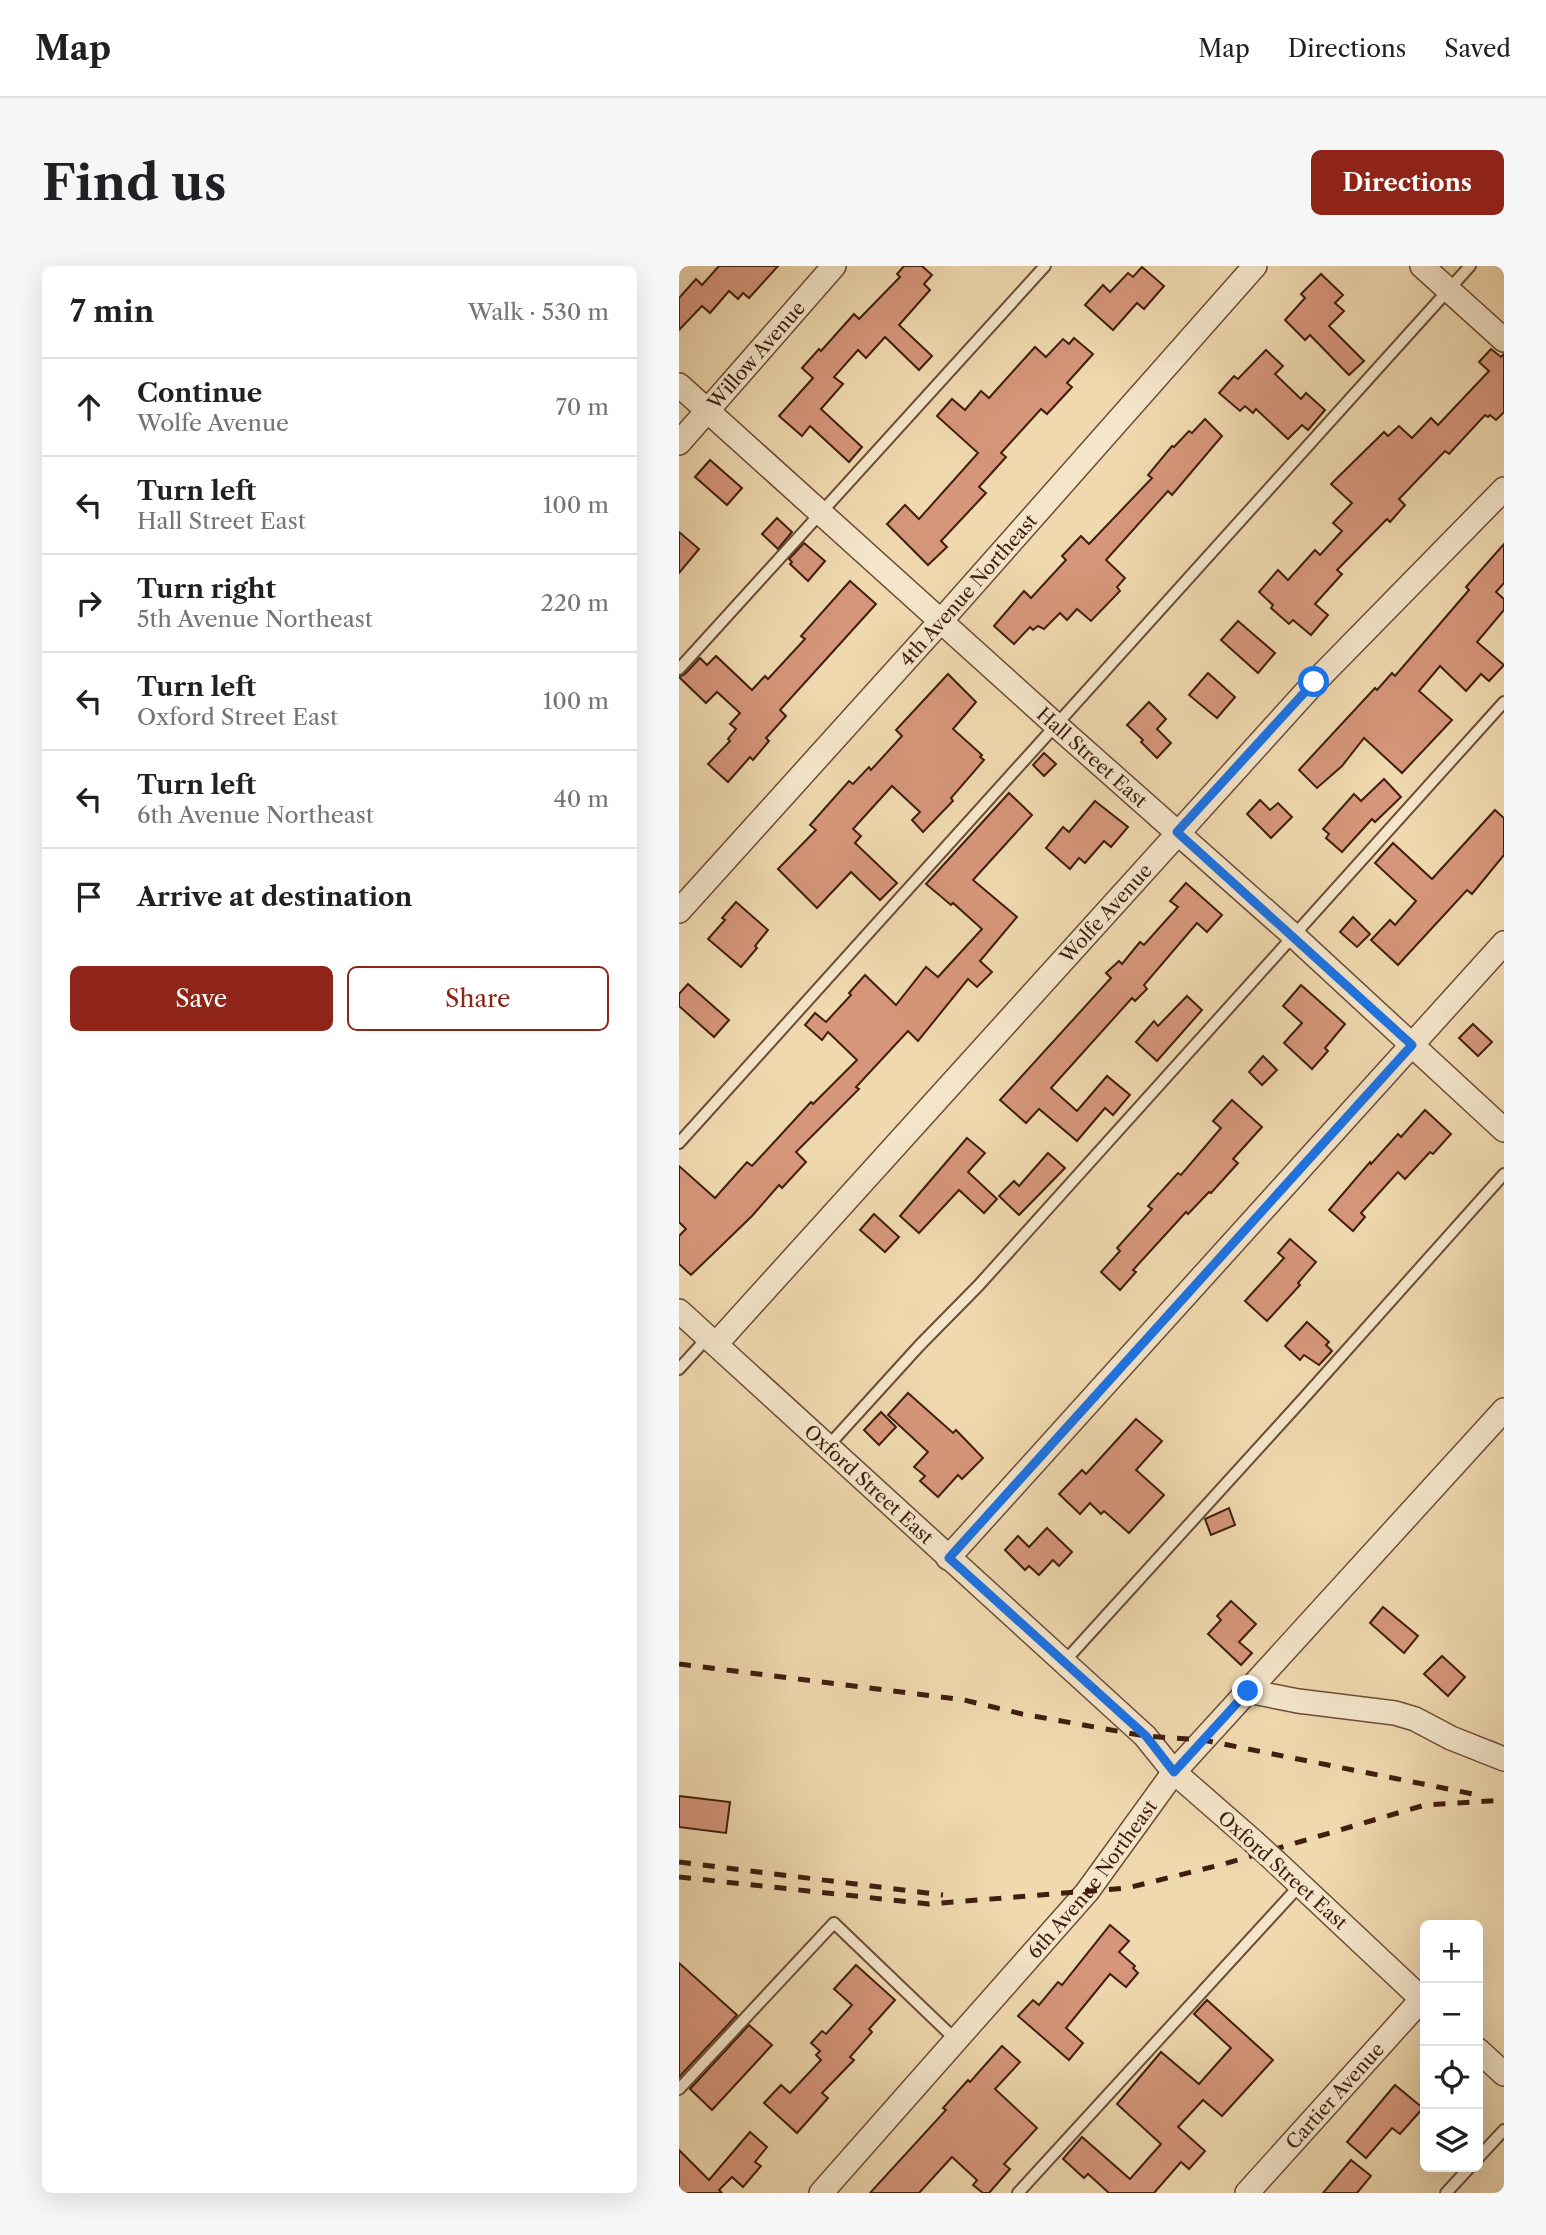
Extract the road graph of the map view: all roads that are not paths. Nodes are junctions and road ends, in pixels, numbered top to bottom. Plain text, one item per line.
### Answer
1 (834, 266) edge
2 (1045, 266) edge
3 (1255, 266) edge
4 (1422, 266) edge
5 (1470, 266) edge
6 (1449, 290) junction
7 (1504, 340) edge
8 (679, 385) edge
9 (708, 411) junction
10 (679, 443) edge
11 (1504, 489) edge
12 (820, 514) junction
13 (940, 622) junction
14 (679, 669) edge
15 (1504, 702) edge
16 (1057, 726) junction
17 (1177, 832) junction
18 (679, 911) edge
19 (1294, 936) junction
20 (1504, 943) edge
21 (1412, 1045) junction
22 (1504, 1130) edge
23 (679, 1143) edge
24 (1504, 1174) edge
25 (679, 1311) edge
26 (712, 1340) junction
27 (679, 1368) edge
28 (1504, 1410) edge
29 (829, 1446) junction
30 (949, 1558) junction
31 (1064, 1662) junction
32 (1248, 1691) junction
33 (1504, 1759) edge
34 (1174, 1772) junction
35 (1301, 1884) junction
36 (1420, 1996) edge
37 (1420, 2004) edge
38 (956, 2040) junction
39 (1483, 2055) edge
40 (1504, 2074) edge
41 (679, 2089) edge
42 (1504, 2130) edge
43 (1483, 2153) edge
44 (1465, 2172) edge
45 (821, 2193) edge
46 (1018, 2193) edge
47 (1247, 2193) edge
48 (1446, 2193) edge

1 - 9 street, Willow Avenue
2 - 12 lane
3 - 13 street, 4th Avenue Northeast
4 - 6 street
5 - 6 lane
6 - 7 street
6 - 16 lane
8 - 9 street, Hall Street East
9 - 10 street, Willow Avenue
9 - 12 street, Hall Street East
11 - 17 street, Wolfe Avenue
12 - 13 street, Hall Street East
12 - 14 lane
13 - 16 street, Hall Street East
13 - 18 street, 4th Avenue Northeast
15 - 19 lane
16 - 17 street, Hall Street East
16 - 23 lane
17 - 19 street, Hall Street East
17 - 26 street, Wolfe Avenue
19 - 21 street, Hall Street East
19 - 29 lane
20 - 21 street
21 - 22 street, Hall Street East
21 - 30 street
24 - 31 lane
25 - 26 street, Oxford Street East
26 - 27 lane
26 - 29 street, Oxford Street East
28 - 32 street, 6th Avenue Northeast
29 - 30 street, Oxford Street East
30 - 31 street, Oxford Street East
31 - 34 street, Oxford Street East
32 - 33 street
32 - 34 street, 6th Avenue Northeast
34 - 35 street, Oxford Street East, bridge
34 - 38 street, 6th Avenue Northeast
35 - 36 street, Oxford Street East
35 - 46 lane
37 - 47 street, Cartier Avenue
38 - 41 lane
38 - 45 street, 6th Avenue Northeast
39 - 40 street
42 - 43 lane
44 - 48 lane

